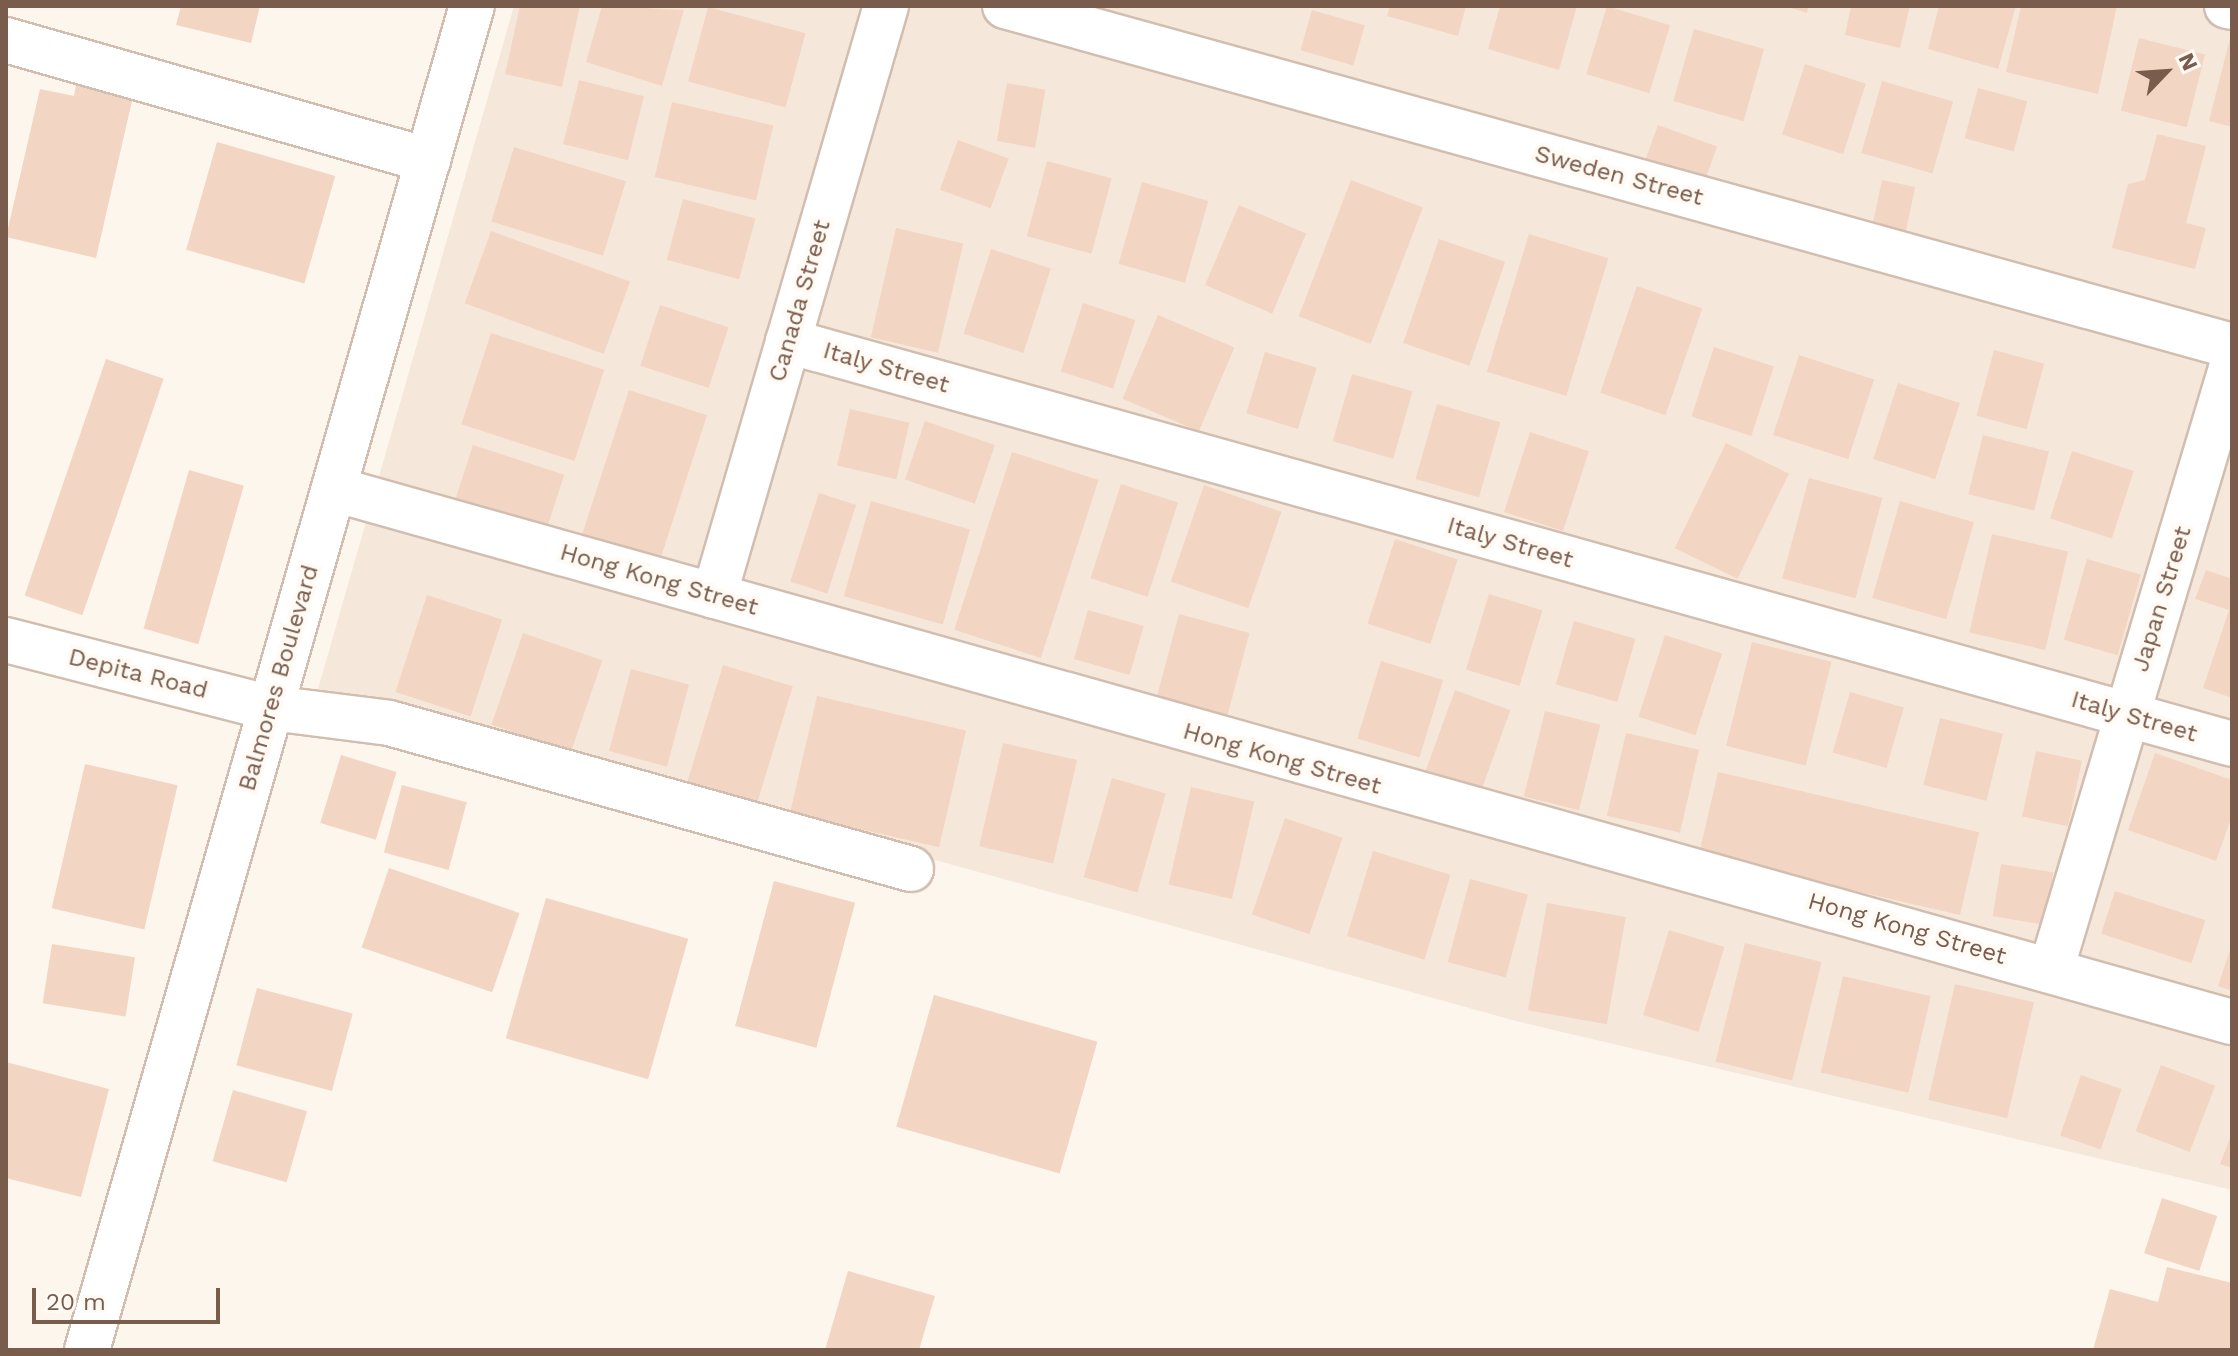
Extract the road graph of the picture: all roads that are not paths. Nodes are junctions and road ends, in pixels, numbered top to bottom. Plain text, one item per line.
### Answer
1 (472, 6) edge
2 (886, 6) edge
3 (1005, 6) edge
4 (6, 40) edge
5 (428, 160) junction
6 (788, 341) junction
7 (2232, 346) edge
8 (2232, 365) edge
9 (334, 489) junction
10 (714, 596) junction
11 (6, 640) edge
12 (271, 708) junction
13 (2127, 715) junction
14 (2232, 744) edge
15 (911, 869) dead end
16 (2051, 970) junction
17 (2232, 1022) edge
18 (87, 1350) edge

1 - 5 street, Balmores Boulevard
2 - 6 street, Canada Street
3 - 7 street, Sweden Street
4 - 5 street
5 - 9 street, Balmores Boulevard
6 - 10 street, Canada Street
6 - 13 street, Italy Street
8 - 13 street, Japan Street
9 - 10 street, Hong Kong Street
9 - 12 street, Balmores Boulevard
10 - 16 street, Hong Kong Street
11 - 12 street, Depita Road
12 - 15 street, Depita Road
12 - 18 street, Balmores Boulevard
13 - 14 street, Italy Street
13 - 16 street, Japan Street
16 - 17 street, Hong Kong Street

